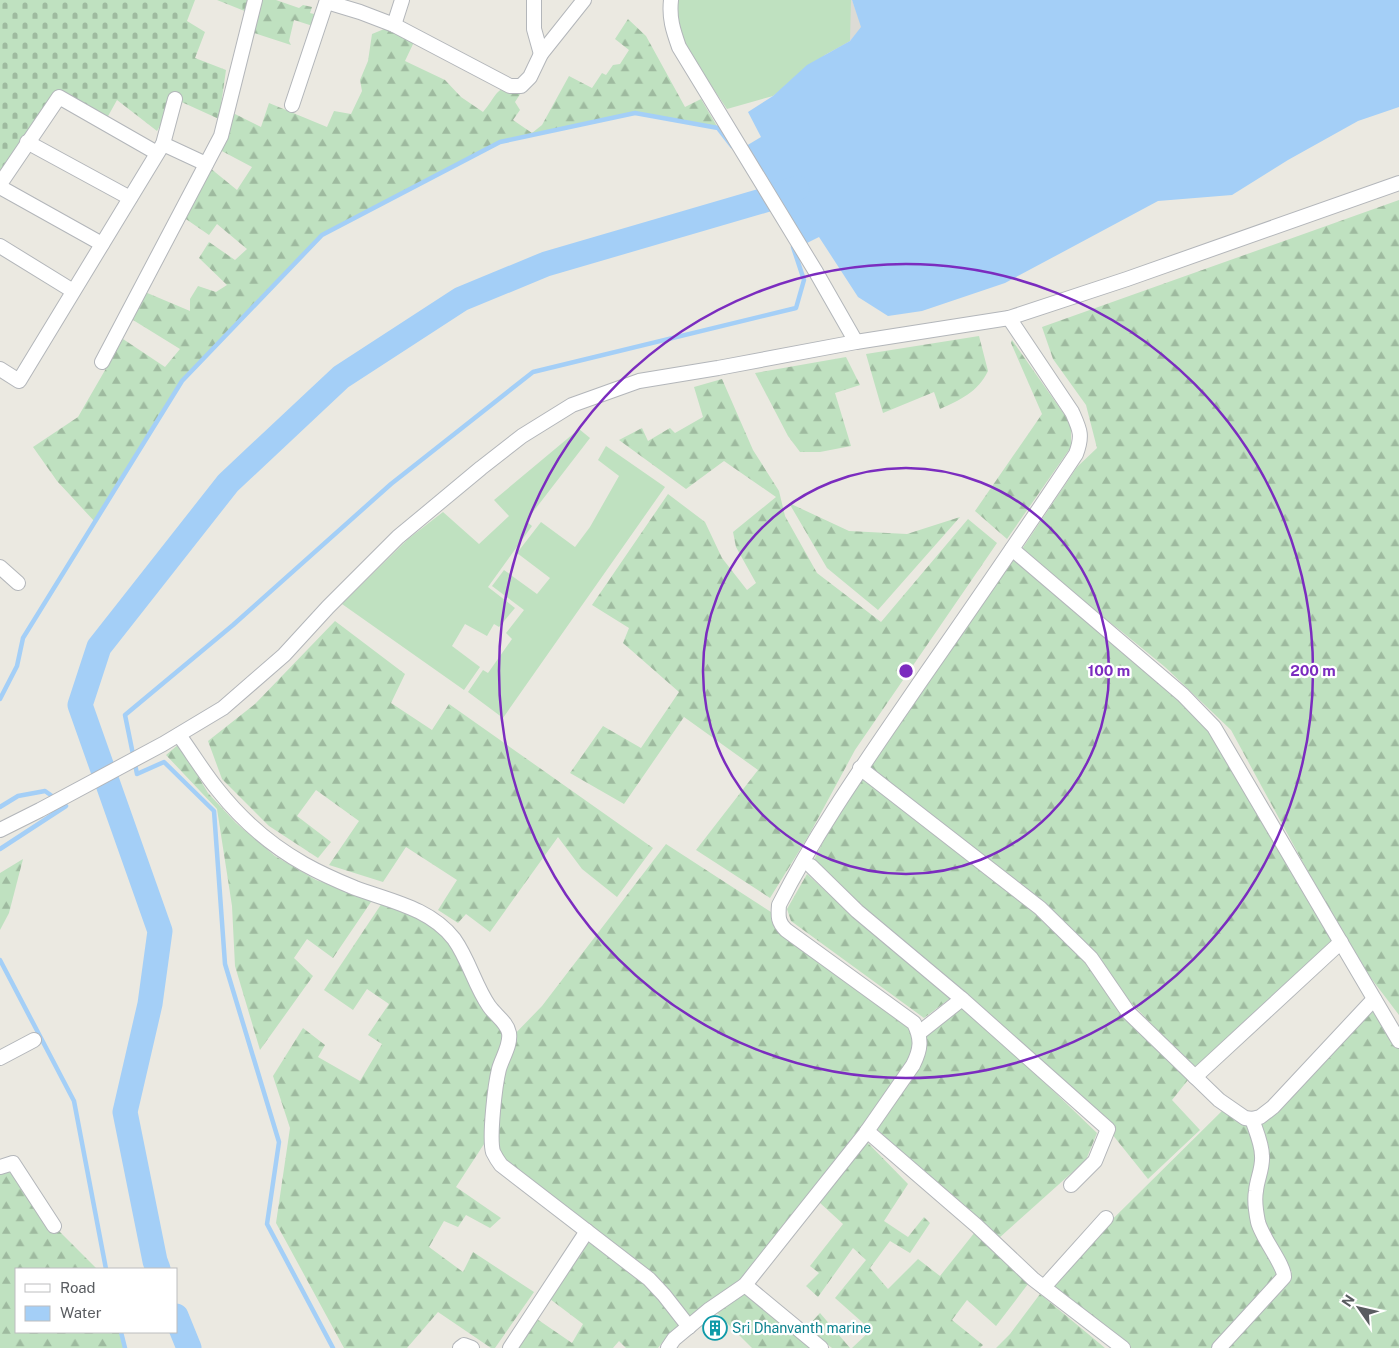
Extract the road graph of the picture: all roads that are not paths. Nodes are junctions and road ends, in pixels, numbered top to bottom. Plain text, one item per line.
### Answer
1 (256, 0) edge
2 (402, 0) edge
3 (534, 0) edge
4 (584, 0) edge
5 (671, 0) edge
6 (327, 1) edge
7 (394, 25) junction
8 (541, 54) junction
9 (175, 99) dead end
10 (292, 105) dead end
11 (27, 142) junction
12 (160, 148) junction
13 (206, 164) junction
14 (1399, 183) edge
15 (0, 185) edge
16 (130, 198) junction
17 (102, 244) junction
18 (0, 246) edge
19 (74, 291) junction
20 (1009, 318) junction
21 (856, 342) junction
22 (102, 362) dead end
23 (0, 370) edge
24 (1012, 550) junction
25 (0, 567) edge
26 (18, 583) dead end
27 (179, 735) junction
28 (860, 768) junction
29 (0, 830) edge
30 (811, 866) dead end
31 (1341, 942) junction
32 (962, 999) junction
33 (1374, 999) junction
34 (919, 1033) junction
35 (34, 1040) dead end
36 (1399, 1041) edge
37 (0, 1058) edge
38 (1195, 1078) junction
39 (1252, 1119) junction
40 (867, 1131) junction
41 (0, 1167) edge
42 (1071, 1185) dead end
43 (1106, 1218) dead end
44 (54, 1226) dead end
45 (587, 1231) junction
46 (744, 1285) junction
47 (1044, 1287) junction
48 (689, 1326) junction
49 (460, 1348) edge
50 (472, 1348) edge
51 (510, 1348) edge
52 (668, 1348) edge
53 (821, 1348) edge
54 (1123, 1348) edge
55 (1219, 1348) edge

1 - 13 street
2 - 7 street
3 - 8 street
4 - 8 street
5 - 21 street
6 - 7 street
6 - 10 street
7 - 8 street
9 - 12 street
11 - 12 street
11 - 15 street
11 - 16 street
12 - 13 street
12 - 16 street
13 - 22 street
14 - 20 street
15 - 17 street
16 - 17 street
17 - 19 street
18 - 19 street
19 - 23 street
20 - 21 street
20 - 24 street
21 - 27 street
24 - 28 street
24 - 31 street
25 - 26 street
27 - 29 street
27 - 45 street
28 - 34 street
28 - 38 street
30 - 32 street
31 - 33 street
31 - 38 street
32 - 34 street
32 - 42 street
33 - 36 street
33 - 39 street
34 - 40 street
35 - 37 street
38 - 39 street
39 - 55 street
40 - 46 street
40 - 47 street
41 - 44 street
43 - 47 street
45 - 48 street
45 - 51 street
46 - 48 street
46 - 53 street
47 - 54 street
48 - 52 street
49 - 50 street

